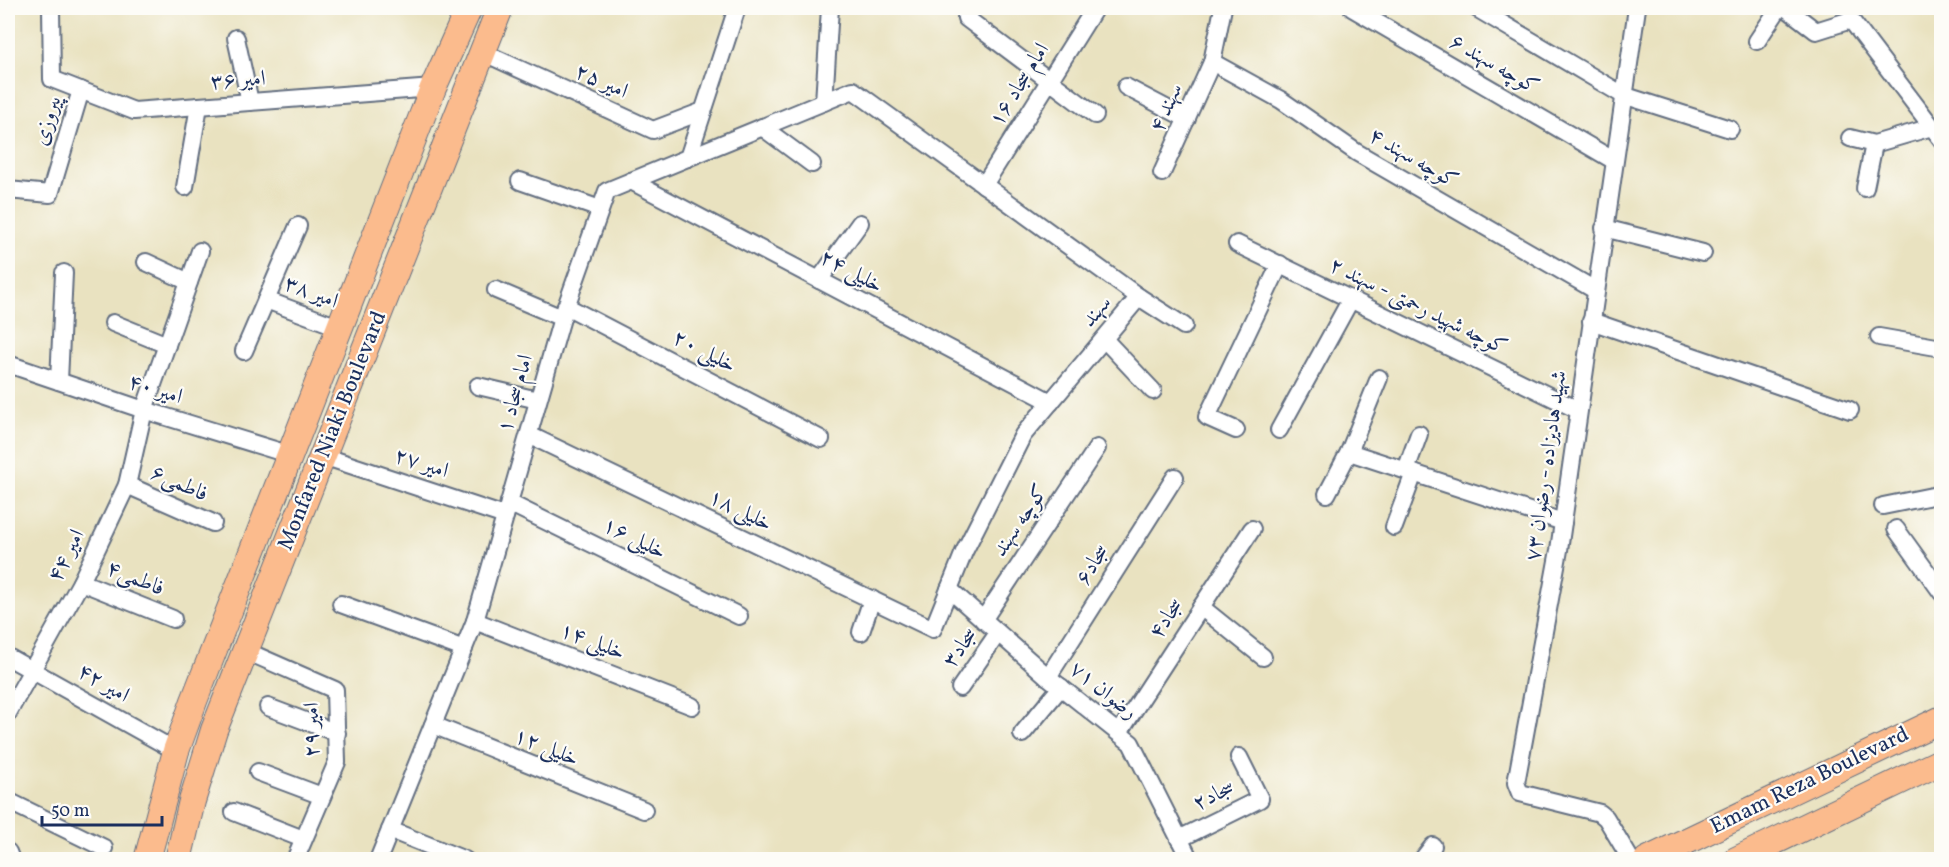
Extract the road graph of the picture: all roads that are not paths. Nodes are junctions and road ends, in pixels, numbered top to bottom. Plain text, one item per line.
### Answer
1 (51, 8) edge
2 (468, 8) edge
3 (500, 8) edge
4 (737, 8) edge
5 (830, 8) edge
6 (1094, 8) edge
7 (1223, 8) edge
8 (1352, 8) edge
9 (1476, 8) edge
10 (1637, 8) edge
11 (1779, 8) edge
12 (1786, 8) edge
13 (966, 18) dead end
14 (236, 38) dead end
15 (455, 40) junction
16 (1757, 41) dead end
17 (482, 52) junction
18 (1212, 62) junction
19 (1049, 81) junction
20 (1126, 87) dead end
21 (433, 88) junction
22 (81, 90) junction
23 (853, 90) joint
24 (1623, 95) junction
25 (250, 102) junction
26 (824, 102) junction
27 (199, 106) junction
28 (703, 111) junction
29 (1095, 115) dead end
30 (1186, 119) junction
31 (762, 127) junction
32 (1730, 129) dead end
33 (1939, 134) edge
34 (1850, 138) dead end
35 (1874, 144) junction
36 (688, 158) junction
37 (1613, 160) junction
38 (812, 164) dead end
39 (1162, 173) dead end
40 (631, 181) junction
41 (520, 182) dead end
42 (984, 185) junction
43 (184, 187) dead end
44 (1865, 188) dead end
45 (8, 190) edge
46 (600, 209) junction
47 (860, 223) dead end
48 (298, 226) dead end
49 (1604, 228) junction
50 (1238, 244) dead end
51 (200, 251) dead end
52 (1703, 253) dead end
53 (146, 262) dead end
54 (1280, 264) junction
55 (64, 273) dead end
56 (819, 280) junction
57 (189, 282) junction
58 (496, 290) dead end
59 (1595, 290) junction
60 (1139, 297) junction
61 (1351, 299) junction
62 (266, 300) junction
63 (564, 312) junction
64 (1591, 321) junction
65 (113, 322) dead end
66 (1184, 326) dead end
67 (341, 328) junction
68 (1878, 337) dead end
69 (1104, 339) junction
70 (167, 345) junction
71 (1941, 348) edge
72 (244, 351) dead end
73 (8, 364) edge
74 (1379, 378) dead end
75 (59, 381) junction
76 (478, 386) dead end
77 (1153, 391) dead end
78 (538, 400) junction
79 (1051, 402) junction
80 (144, 410) junction
81 (1578, 410) junction
82 (1850, 410) dead end
83 (1236, 430) dead end
84 (1279, 430) dead end
85 (1419, 434) dead end
86 (528, 435) junction
87 (821, 439) dead end
88 (1097, 448) dead end
89 (1349, 452) junction
90 (291, 455) junction
91 (323, 456) junction
92 (1410, 472) junction
93 (1175, 477) dead end
94 (126, 485) junction
95 (1941, 494) edge
96 (1327, 495) dead end
97 (1883, 506) dead end
98 (507, 509) junction
99 (1563, 522) junction
100 (213, 524) dead end
101 (1394, 527) dead end
102 (1252, 529) dead end
103 (1896, 529) dead end
104 (81, 582) junction
105 (949, 589) junction
106 (1941, 593) edge
107 (872, 599) junction
108 (341, 604) dead end
109 (1201, 607) junction
110 (739, 616) dead end
111 (173, 619) dead end
112 (983, 620) junction
113 (475, 621) junction
114 (933, 629) joint
115 (861, 632) dead end
116 (998, 633) junction
117 (464, 649) junction
118 (246, 651) junction
119 (8, 657) edge
120 (1263, 657) dead end
121 (30, 669) junction
122 (1055, 682) junction
123 (960, 688) dead end
124 (692, 706) dead end
125 (268, 707) dead end
126 (8, 712) edge
127 (1941, 718) edge
128 (433, 726) junction
129 (1119, 733) junction
130 (337, 734) junction
131 (1022, 734) dead end
132 (176, 751) junction
133 (1239, 758) dead end
134 (1941, 761) edge
135 (258, 772) dead end
136 (322, 796) junction
137 (8, 801) edge
138 (644, 810) dead end
139 (234, 812) dead end
140 (390, 830) junction
141 (303, 839) junction
142 (1179, 839) junction
143 (1433, 846) dead end
144 (104, 848) dead end
145 (8, 852) edge
146 (11, 860) edge
147 (147, 860) edge
148 (178, 860) edge
149 (295, 860) edge
150 (378, 860) edge
151 (465, 860) edge
152 (1190, 860) edge
153 (1422, 860) edge
154 (1631, 860) edge
155 (1647, 860) edge
156 (1736, 860) edge

1 - 22 street, امیر ۳۶
2 - 15 main road, Monfared Niaki Boulevard
3 - 17 main road, Monfared Niaki Boulevard
4 - 28 street
5 - 26 street
6 - 19 street, امام سجاد ۱۶
7 - 18 street, سهند ۴
8 - 37 street, کوچه سهند ۶
9 - 24 street
10 - 24 street, شهید هادیزاده - رضوان ۷۳
11 - 16 street
12 - 33 street
13 - 19 street
14 - 25 street
15 - 17 main road
15 - 21 main road, Monfared Niaki Boulevard
17 - 28 street, امیر ۲۵
17 - 91 main road, Monfared Niaki Boulevard
18 - 30 street, سهند ۴
18 - 59 street, کوچه سهند ۴
19 - 29 street
19 - 42 street, امام سجاد ۱۶
20 - 30 street
21 - 25 street, امیر ۳۶
21 - 67 main road, Monfared Niaki Boulevard
22 - 27 street, امیر ۳۶
22 - 45 street, پیروزی
23 - 26 street, امام سجاد ۱
23 - 42 street, سهند
24 - 32 street
24 - 37 street, شهید هادیزاده - رضوان ۷۳
25 - 27 street, امیر ۳۶
26 - 31 street, امام سجاد ۱
27 - 43 street
28 - 36 street
30 - 39 street, سهند ۴
31 - 36 street, امام سجاد ۱
31 - 38 street
33 - 35 street
34 - 35 street
35 - 44 street
36 - 40 street, امام سجاد ۱
37 - 49 street, شهید هادیزاده - رضوان ۷۳
40 - 46 street, امام سجاد ۱
40 - 56 street, خلیلی ۲۴
41 - 46 street
42 - 60 street, سهند
46 - 63 street, امام سجاد ۱
47 - 56 street
48 - 62 street
49 - 52 street
49 - 59 street, شهید هادیزاده - رضوان ۷۳
50 - 54 street, کوچه شهید رحمتی - سهند ۲
51 - 57 street, امیر ۴۴
53 - 57 street
54 - 61 street, کوچه شهید رحمتی - سهند ۲
54 - 83 street
55 - 75 street
56 - 79 street, خلیلی ۲۴
57 - 70 street, امیر ۴۴
58 - 63 street, خلیلی ۲۰
59 - 64 street, شهید هادیزاده - رضوان ۷۳
60 - 66 street
60 - 69 street, سهند
61 - 81 street, کوچه شهید رحمتی - سهند ۲
61 - 84 street
62 - 67 street, امیر ۳۸
62 - 72 street
63 - 78 street, امام سجاد ۱
63 - 87 street, خلیلی ۲۰
64 - 81 street, شهید هادیزاده - رضوان ۷۳
64 - 82 street
65 - 70 street
67 - 90 main road, Monfared Niaki Boulevard
68 - 71 street
69 - 77 street
69 - 79 street, سهند
70 - 80 street, امیر ۴۴
73 - 75 street, امیر ۴۰
74 - 89 street
75 - 80 street, امیر ۴۰
76 - 78 street
78 - 86 street, امام سجاد ۱
79 - 105 street, سهند
80 - 90 street, امیر ۴۰
80 - 94 street, امیر ۴۴
81 - 99 street, شهید هادیزاده - رضوان ۷۳
85 - 92 street
86 - 98 street, امام سجاد ۱
86 - 107 street, خلیلی ۱۸
88 - 112 street, كوچه سهند
89 - 92 street
89 - 96 street
90 - 132 main road, Monfared Niaki Boulevard
91 - 98 street, امیر ۲۷
91 - 118 main road, Monfared Niaki Boulevard
92 - 99 street
92 - 101 street
93 - 122 street, سجاد۶
94 - 100 street, فاطمی۶
94 - 104 street, امیر ۴۴
95 - 97 street
98 - 110 street, خلیلی ۱۶
98 - 113 street, امام سجاد ۱
99 - 154 street, شهید هادیزاده - رضوان ۷۳
102 - 109 street, سجاد۴
103 - 106 street
104 - 111 street, فاطمی۴
104 - 121 street, امیر ۴۴
105 - 112 street, رضوان ۷۱
105 - 114 street, سهند
107 - 114 street, خلیلی ۱۸
107 - 115 street
108 - 117 street
109 - 120 street
109 - 129 street, سجاد۴
112 - 116 street, رضوان ۷۱
113 - 117 street, امام سجاد ۱
113 - 124 street, خلیلی ۱۴
116 - 122 street, رضوان ۷۱
116 - 123 street, سجاد۳
117 - 128 street, امام سجاد ۱
118 - 130 street, امیر ۲۹
118 - 148 main road, Monfared Niaki Boulevard
119 - 121 street, امیر ۴۲
121 - 126 street, امیر ۴۴
121 - 132 street, امیر ۴۲
122 - 129 street, رضوان ۷۱
122 - 131 street, سجاد۶
125 - 130 street
127 - 155 main road, Emam Reza Boulevard
128 - 138 street, خلیلی ۱۲
128 - 140 street, امام سجاد ۱
129 - 142 street, رضوان ۷۱
130 - 136 street, امیر ۲۹
132 - 147 main road, Monfared Niaki Boulevard
133 - 142 street, سجاد۲
134 - 156 main road, Emam Reza Boulevard
135 - 136 street
136 - 141 street, امیر ۲۹
137 - 144 street
139 - 141 street
140 - 150 street, امام سجاد ۱
140 - 151 street
141 - 149 street, امیر ۲۹
142 - 152 street, رضوان ۷۱
143 - 153 street
145 - 146 street

